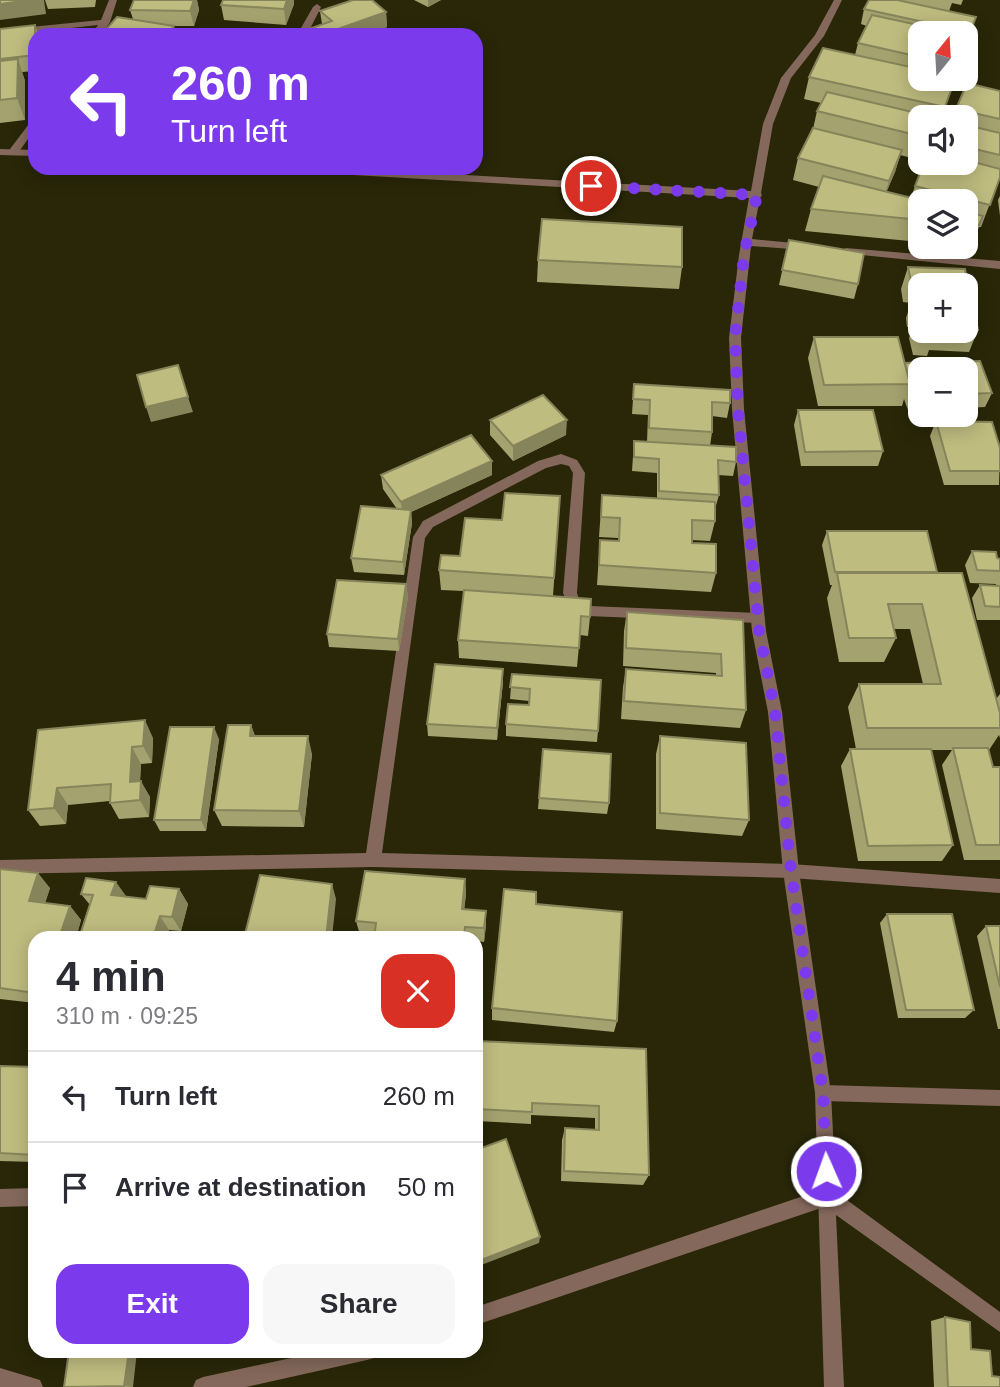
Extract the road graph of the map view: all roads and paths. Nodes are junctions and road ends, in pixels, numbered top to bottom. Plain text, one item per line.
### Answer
1 (113, 0) edge
2 (838, 0) edge
3 (317, 7) dead end
4 (104, 22) junction
5 (47, 28) edge
6 (100, 28) edge
7 (306, 28) edge
8 (28, 30) edge
9 (0, 33) edge
10 (28, 132) edge
11 (14, 151) junction
12 (0, 152) edge
13 (28, 152) edge
14 (407, 175) edge
15 (757, 195) junction
16 (747, 242) junction
17 (813, 248) edge
18 (840, 251) edge
19 (1000, 265) edge
20 (758, 618) junction
21 (373, 860) junction
22 (0, 867) edge
23 (791, 871) junction
24 (1000, 886) edge
25 (823, 1093) junction
26 (1000, 1098) edge
27 (28, 1197) edge
28 (827, 1197) junction
29 (0, 1198) edge
30 (483, 1314) edge
31 (1000, 1323) edge
32 (335, 1358) edge
33 (0, 1378) edge
34 (33, 1387) edge
35 (204, 1387) edge
36 (834, 1387) edge

1 - 4 street
2 - 15 street
3 - 7 street
4 - 5 street
4 - 6 street
8 - 9 street
10 - 11 street
11 - 12 street
11 - 13 street
14 - 15 street
15 - 16 street
16 - 17 street
16 - 20 street
18 - 19 street
20 - 21 street
20 - 23 street
21 - 22 street
21 - 23 street
23 - 24 street
23 - 25 street
25 - 26 street
25 - 28 street
27 - 29 street
28 - 30 street
28 - 31 street
28 - 36 street
32 - 35 street
33 - 34 street

